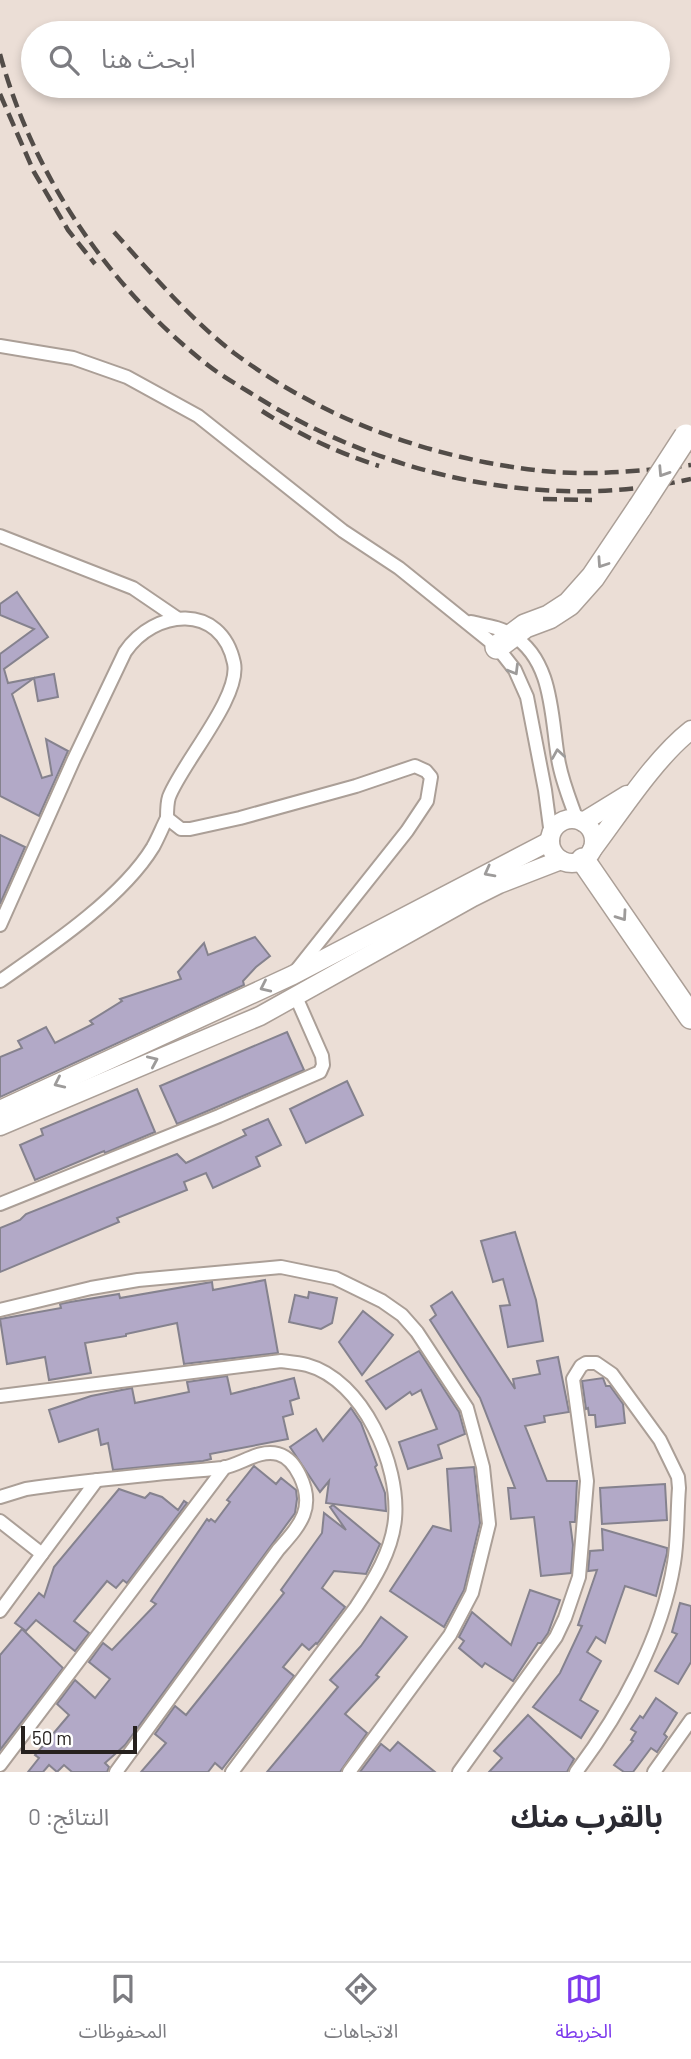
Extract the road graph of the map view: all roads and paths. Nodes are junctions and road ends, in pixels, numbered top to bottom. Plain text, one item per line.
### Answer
1 (0, 346) edge
2 (688, 432) edge
3 (0, 536) edge
4 (177, 618) junction
5 (467, 621) junction
6 (505, 641) junction
7 (691, 730) edge
8 (639, 788) junction
9 (167, 818) junction
10 (580, 821) junction
11 (551, 838) junction
12 (579, 857) junction
13 (0, 925) edge
14 (293, 975) junction
15 (0, 981) edge
16 (296, 997) junction
17 (691, 1017) edge
18 (0, 1110) edge
19 (0, 1126) edge
20 (0, 1204) edge
21 (0, 1310) edge
22 (0, 1396) edge
23 (225, 1467) junction
24 (97, 1480) junction
25 (0, 1497) edge
26 (0, 1521) edge
27 (42, 1553) junction
28 (0, 1611) edge
29 (691, 1720) edge
30 (0, 1765) edge
31 (116, 1772) edge
32 (232, 1772) edge
33 (349, 1772) edge
34 (459, 1772) edge
35 (576, 1772) edge
36 (654, 1772) edge

1 - 5 street
2 -> 6 highway, bridge
3 - 4 street
4 - 9 street
4 - 13 street
5 - 6 street
5 - 6 street
10 -> 6 street
6 -> 11 street
7 - 8 street
8 - 10 street
8 - 12 street
9 - 14 street
9 - 15 street
10 - 11 street
10 - 12 street
11 - 12 street
11 -> 14 street
12 - 16 street
12 -> 17 highway
14 -> 18 street
19 -> 16 street
16 - 20 street
21 - 33 street
22 - 32 street
23 - 24 street
23 - 30 street
23 - 31 street
24 - 25 street
24 - 27 street
26 - 27 street
27 - 28 street
29 - 36 street
34 - 35 street

